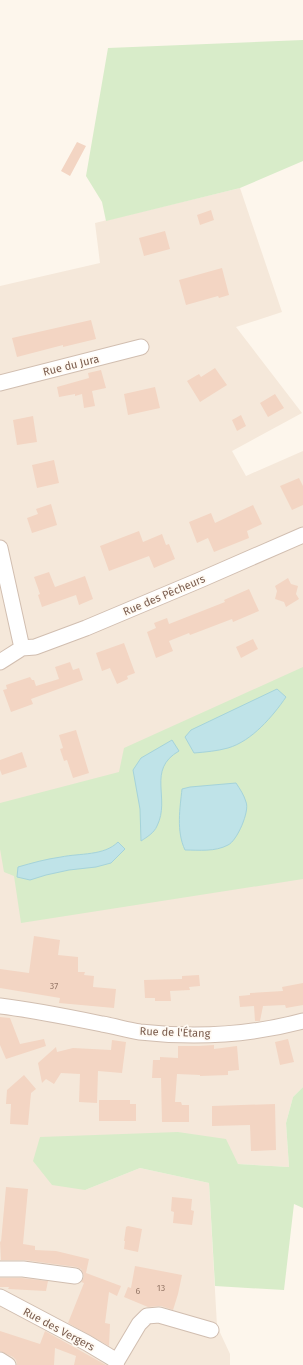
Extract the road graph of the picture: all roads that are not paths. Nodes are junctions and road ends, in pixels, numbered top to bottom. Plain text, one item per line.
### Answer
1 (141, 347) dead end
2 (0, 383) edge
3 (303, 535) edge
4 (0, 548) edge
5 (22, 648) junction
6 (0, 662) edge
7 (0, 1006) edge
8 (303, 1021) edge
9 (0, 1269) edge
10 (76, 1276) dead end
11 (0, 1297) edge
12 (211, 1330) dead end
13 (0, 1360) edge
14 (116, 1363) edge
15 (8, 1365) edge

1 - 2 street, Rue du Jura
3 - 5 street, Rue des Pêcheurs
4 - 5 street
5 - 6 street
7 - 8 street, Rue de l'Étang
9 - 10 street
11 - 14 street, Rue des Vergers
12 - 14 street
13 - 15 street

